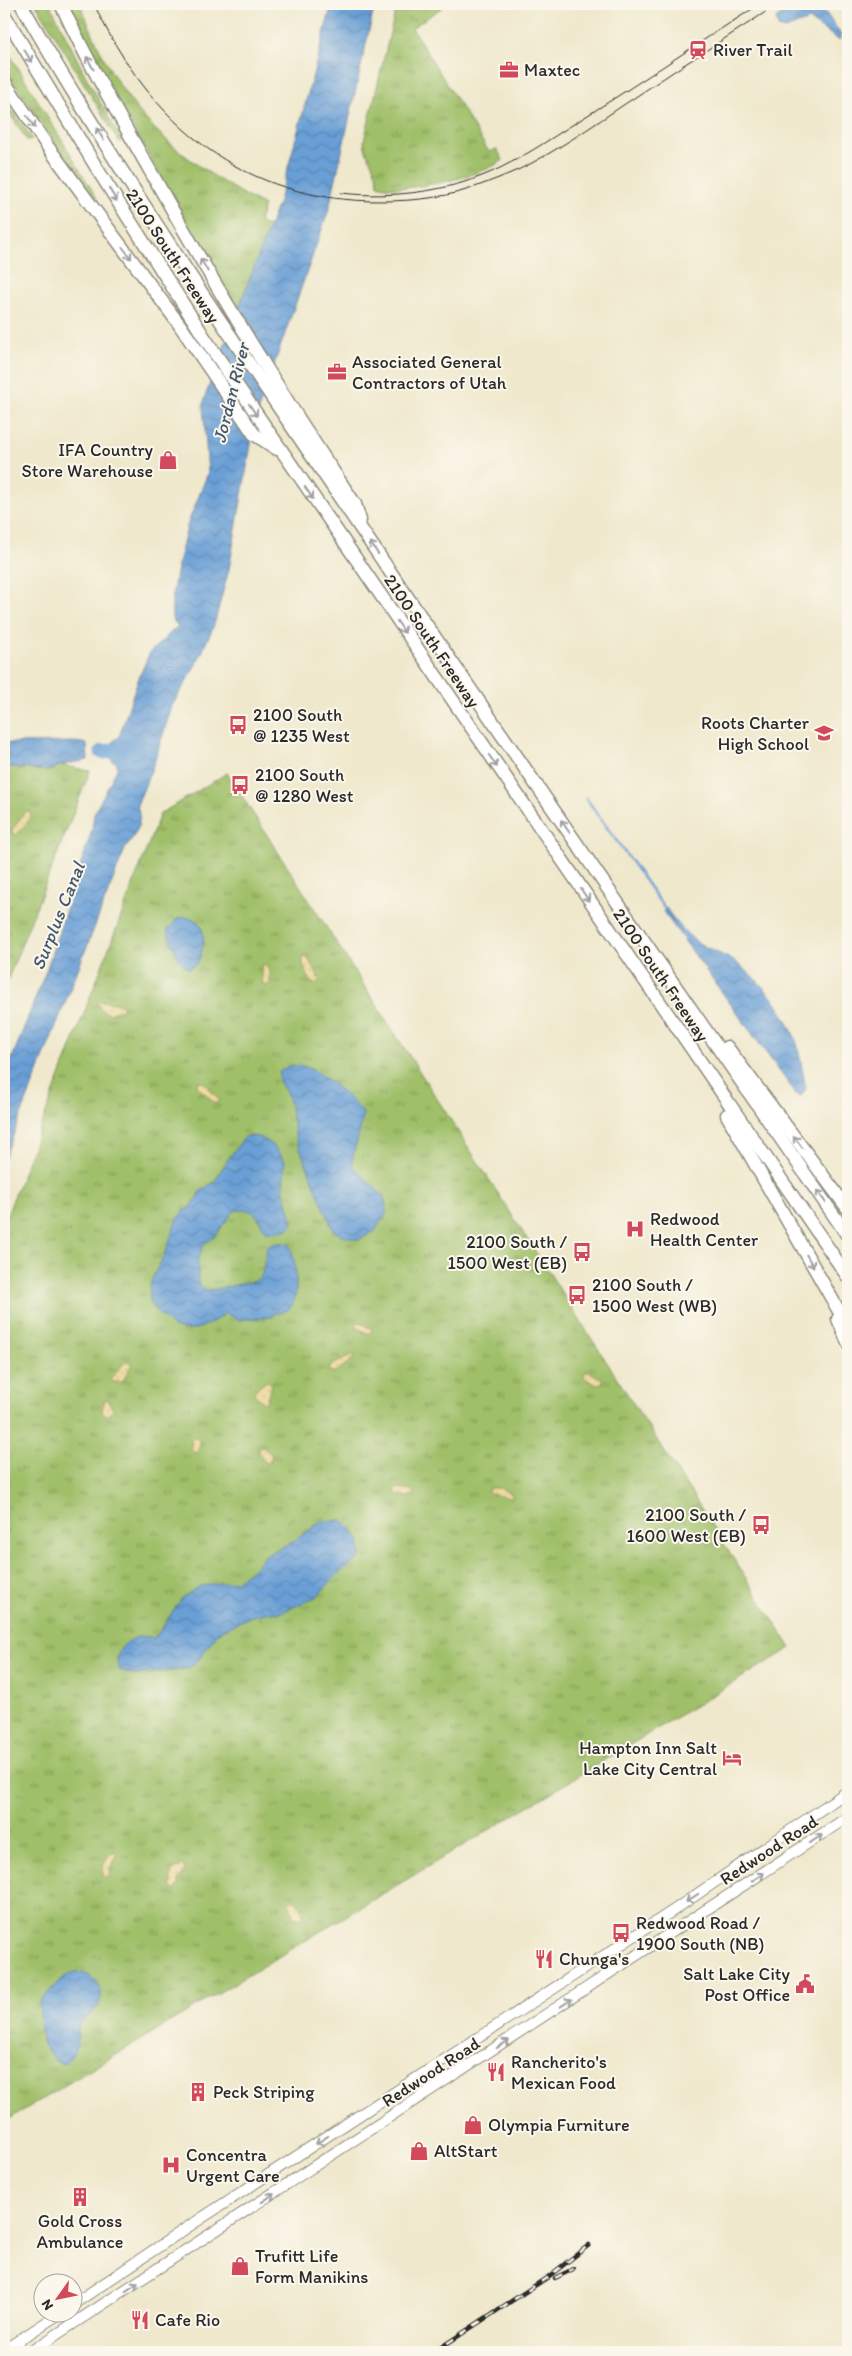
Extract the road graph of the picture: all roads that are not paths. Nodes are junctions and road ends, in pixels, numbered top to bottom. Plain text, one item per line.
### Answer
1 (61, 4) edge
2 (23, 7) edge
3 (4, 14) edge
4 (4, 81) edge
5 (282, 452) junction
6 (363, 531) junction
7 (652, 953) junction
8 (702, 1066) junction
9 (848, 1209) edge
10 (848, 1236) edge
11 (848, 1277) edge
12 (820, 1278) junction
13 (848, 1327) edge
14 (848, 1342) edge
15 (848, 1791) edge
16 (848, 1817) edge
17 (82, 2298) edge
18 (44, 2324) edge
19 (4, 2350) edge
20 (30, 2352) edge

6 -> 1 highway
6 -> 2 highway, 2100 South Freeway
3 -> 5 highway, 2100 South Freeway
4 -> 5 highway
5 -> 8 highway, 2100 South Freeway
7 -> 6 highway, 2100 South Freeway
9 -> 7 highway
10 -> 7 highway, 2100 South Freeway
8 - 11 highway, 2100 South Freeway
8 -> 12 highway
12 - 13 highway
12 - 14 highway
15 -> 17 main road, Redwood Road
20 -> 16 main road, Redwood Road
18 - 19 main road

